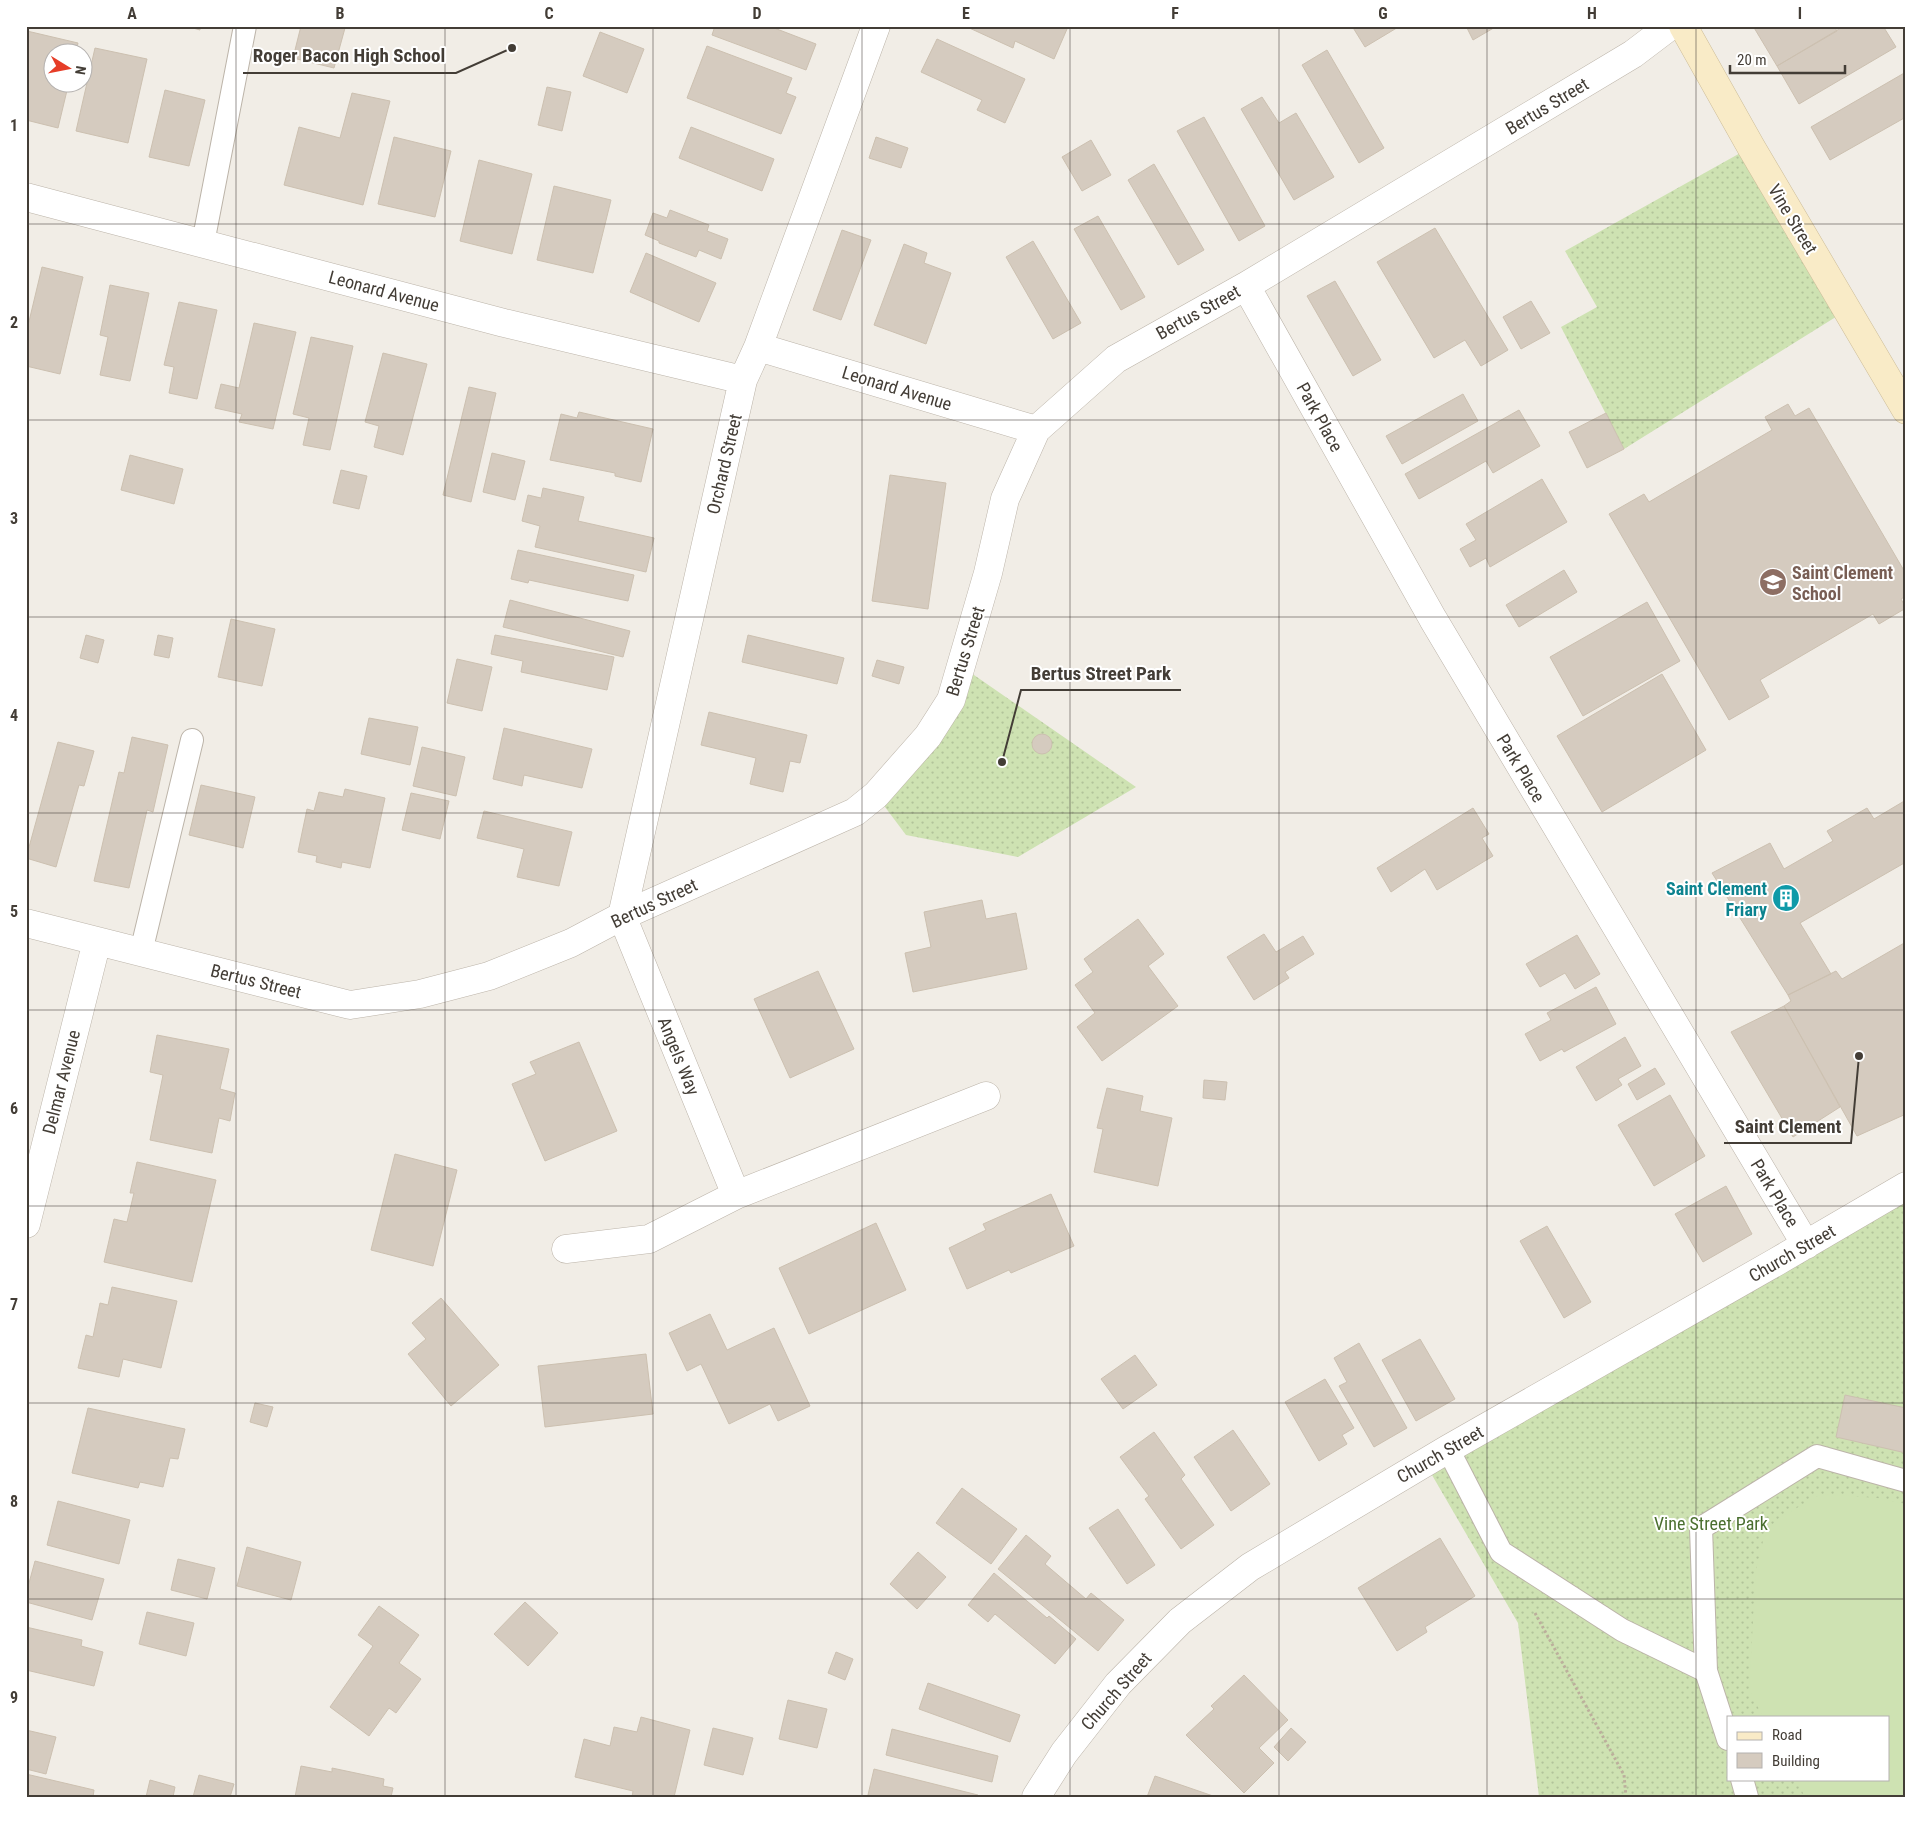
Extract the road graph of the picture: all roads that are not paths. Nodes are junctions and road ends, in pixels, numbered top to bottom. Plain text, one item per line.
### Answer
1 (245, 26) edge
2 (876, 26) edge
3 (1670, 26) edge
4 (1683, 26) edge
5 (26, 197) edge
6 (203, 243) junction
7 (1246, 286) junction
8 (758, 346) junction
9 (743, 380) junction
10 (1906, 410) edge
11 (1036, 430) junction
12 (192, 740) dead end
13 (622, 916) junction
14 (26, 922) edge
15 (97, 941) junction
16 (141, 952) junction
17 (986, 1096) dead end
18 (1906, 1186) edge
19 (736, 1196) junction
20 (26, 1224) edge
21 (1806, 1245) junction
22 (566, 1249) dead end
23 (1448, 1449) junction
24 (1906, 1481) edge
25 (1706, 1671) junction
26 (1727, 1736) edge
27 (1742, 1780) edge
28 (1036, 1797) edge
29 (1747, 1797) edge

1 - 6 lane
2 - 8 street, Orchard Street
3 - 7 street, Bertus Street
4 - 10 main road, Vine Street
5 - 6 street, Leonard Avenue
6 - 9 street, Leonard Avenue
7 - 11 street, Bertus Street
7 - 21 street, Park Place
8 - 9 street, Orchard Street
8 - 11 street, Leonard Avenue
9 - 13 street, Orchard Street
11 - 13 street, Bertus Street
12 - 16 lane
13 - 16 street, Bertus Street
13 - 19 street, Angels Way
14 - 15 street, Bertus Street
15 - 16 street, Bertus Street
15 - 20 street, Delmar Avenue
17 - 19 street
18 - 21 street, Church Street
19 - 22 street
21 - 23 street, Church Street
23 - 25 lane
23 - 28 street, Church Street
24 - 25 lane
25 - 26 lane
27 - 29 lane

